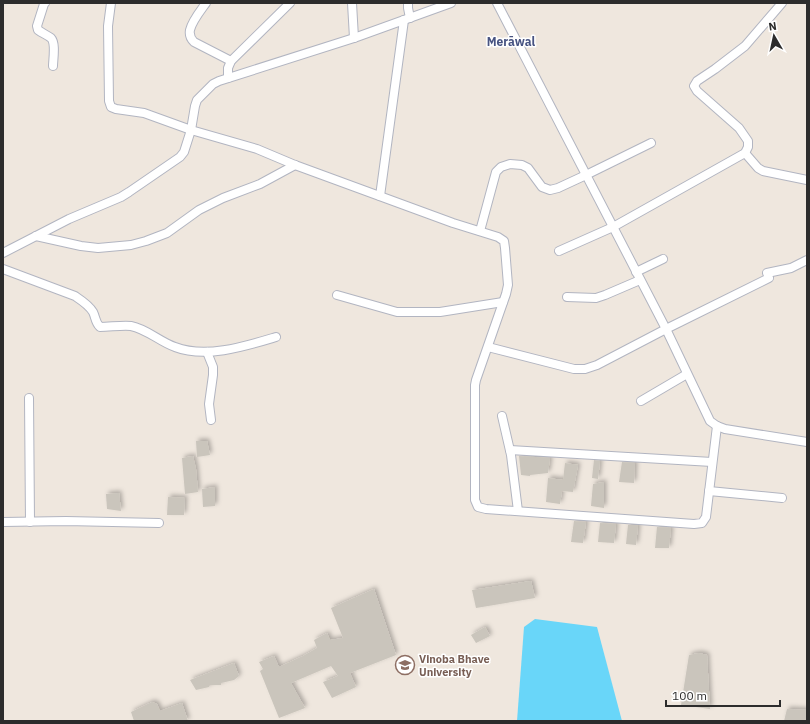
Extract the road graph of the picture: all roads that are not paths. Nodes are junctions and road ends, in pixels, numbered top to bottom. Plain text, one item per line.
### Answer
1 (45, 3) edge
2 (111, 3) edge
3 (206, 3) edge
4 (290, 3) edge
5 (352, 3) edge
6 (408, 3) edge
7 (451, 3) edge
8 (497, 3) edge
9 (782, 3) edge
10 (407, 19) junction
11 (354, 38) junction
12 (231, 61) junction
13 (53, 66) dead end
14 (228, 78) junction
15 (191, 130) junction
16 (651, 143) dead end
17 (745, 153) junction
18 (295, 165) junction
19 (586, 175) junction
20 (807, 180) edge
21 (380, 196) junction
22 (613, 227) junction
23 (480, 231) junction
24 (36, 236) junction
25 (559, 251) dead end
26 (3, 253) edge
27 (663, 259) dead end
28 (807, 260) edge
29 (3, 269) edge
30 (638, 276) junction
31 (337, 295) dead end
32 (567, 297) dead end
33 (503, 302) junction
34 (666, 329) junction
35 (276, 337) dead end
36 (488, 347) junction
37 (207, 352) junction
38 (687, 374) junction
39 (28, 398) dead end
40 (641, 401) dead end
41 (502, 416) dead end
42 (211, 420) dead end
43 (717, 426) junction
44 (807, 442) edge
45 (510, 450) junction
46 (712, 462) junction
47 (709, 491) junction
48 (782, 498) dead end
49 (518, 511) junction
50 (3, 522) edge
51 (30, 522) junction
52 (158, 523) dead end

1 - 13 street
2 - 15 street
3 - 12 street
4 - 12 street
5 - 11 street
6 - 10 street
7 - 10 street
8 - 19 street
9 - 17 street
10 - 11 street
10 - 21 street
11 - 14 street
12 - 14 street
14 - 15 street
15 - 18 street
15 - 24 street
16 - 19 street
17 - 20 street
17 - 22 street
18 - 21 street
18 - 24 street
19 - 22 street
19 - 23 street
21 - 23 street
22 - 25 street
22 - 30 street
23 - 33 street
24 - 26 street
27 - 30 street
28 - 34 street
29 - 37 street
30 - 32 street
30 - 34 street
31 - 33 street
33 - 36 street
34 - 36 street
34 - 38 street
35 - 37 street
36 - 49 street
37 - 42 street
38 - 40 street
38 - 43 street
39 - 51 street
41 - 45 street
43 - 44 street
43 - 46 street
45 - 46 street
45 - 49 street
46 - 47 street
47 - 48 street
47 - 49 street
50 - 51 street
51 - 52 street

